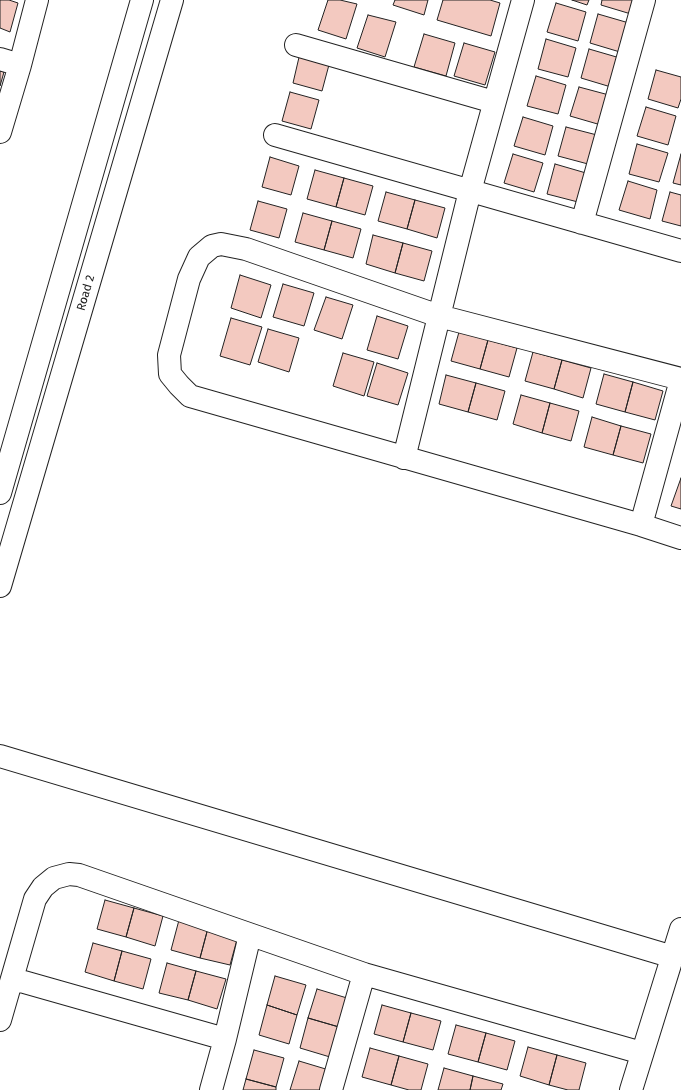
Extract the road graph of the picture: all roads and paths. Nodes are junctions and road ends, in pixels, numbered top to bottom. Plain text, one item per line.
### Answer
1 (37, 0) edge
2 (142, 0) edge
3 (172, 0) edge
4 (523, 0) edge
5 (644, 0) edge
6 (296, 46) dead end
7 (10, 62) edge
8 (494, 102) junction
9 (0, 132) edge
10 (275, 136) dead end
11 (470, 191) junction
12 (582, 223) junction
13 (681, 252) edge
14 (439, 316) junction
15 (681, 380) edge
16 (404, 458) junction
17 (0, 493) edge
18 (641, 525) junction
19 (681, 538) edge
20 (0, 586) edge
21 (0, 756) edge
22 (681, 930) edge
23 (250, 935) junction
24 (673, 958) junction
25 (364, 974) junction
26 (12, 980) junction
27 (0, 1020) edge
28 (225, 1039) junction
29 (642, 1053) junction
30 (335, 1089) edge
31 (211, 1090) edge
32 (631, 1090) edge

1 - 7 street
2 - 17 street
3 - 20 street, Road 2
4 - 8 street
5 - 12 street
6 - 8 street
7 - 9 street
8 - 11 street
10 - 11 street
11 - 12 street
11 - 14 street
12 - 13 street
14 - 15 street
14 - 16 street
14 - 16 street
15 - 18 street
16 - 18 street
18 - 19 street
21 - 24 street
22 - 24 street
23 - 25 street
23 - 26 street
23 - 28 street
24 - 29 street
25 - 29 street
25 - 30 street
26 - 27 street
26 - 28 street
28 - 31 street
29 - 32 street

